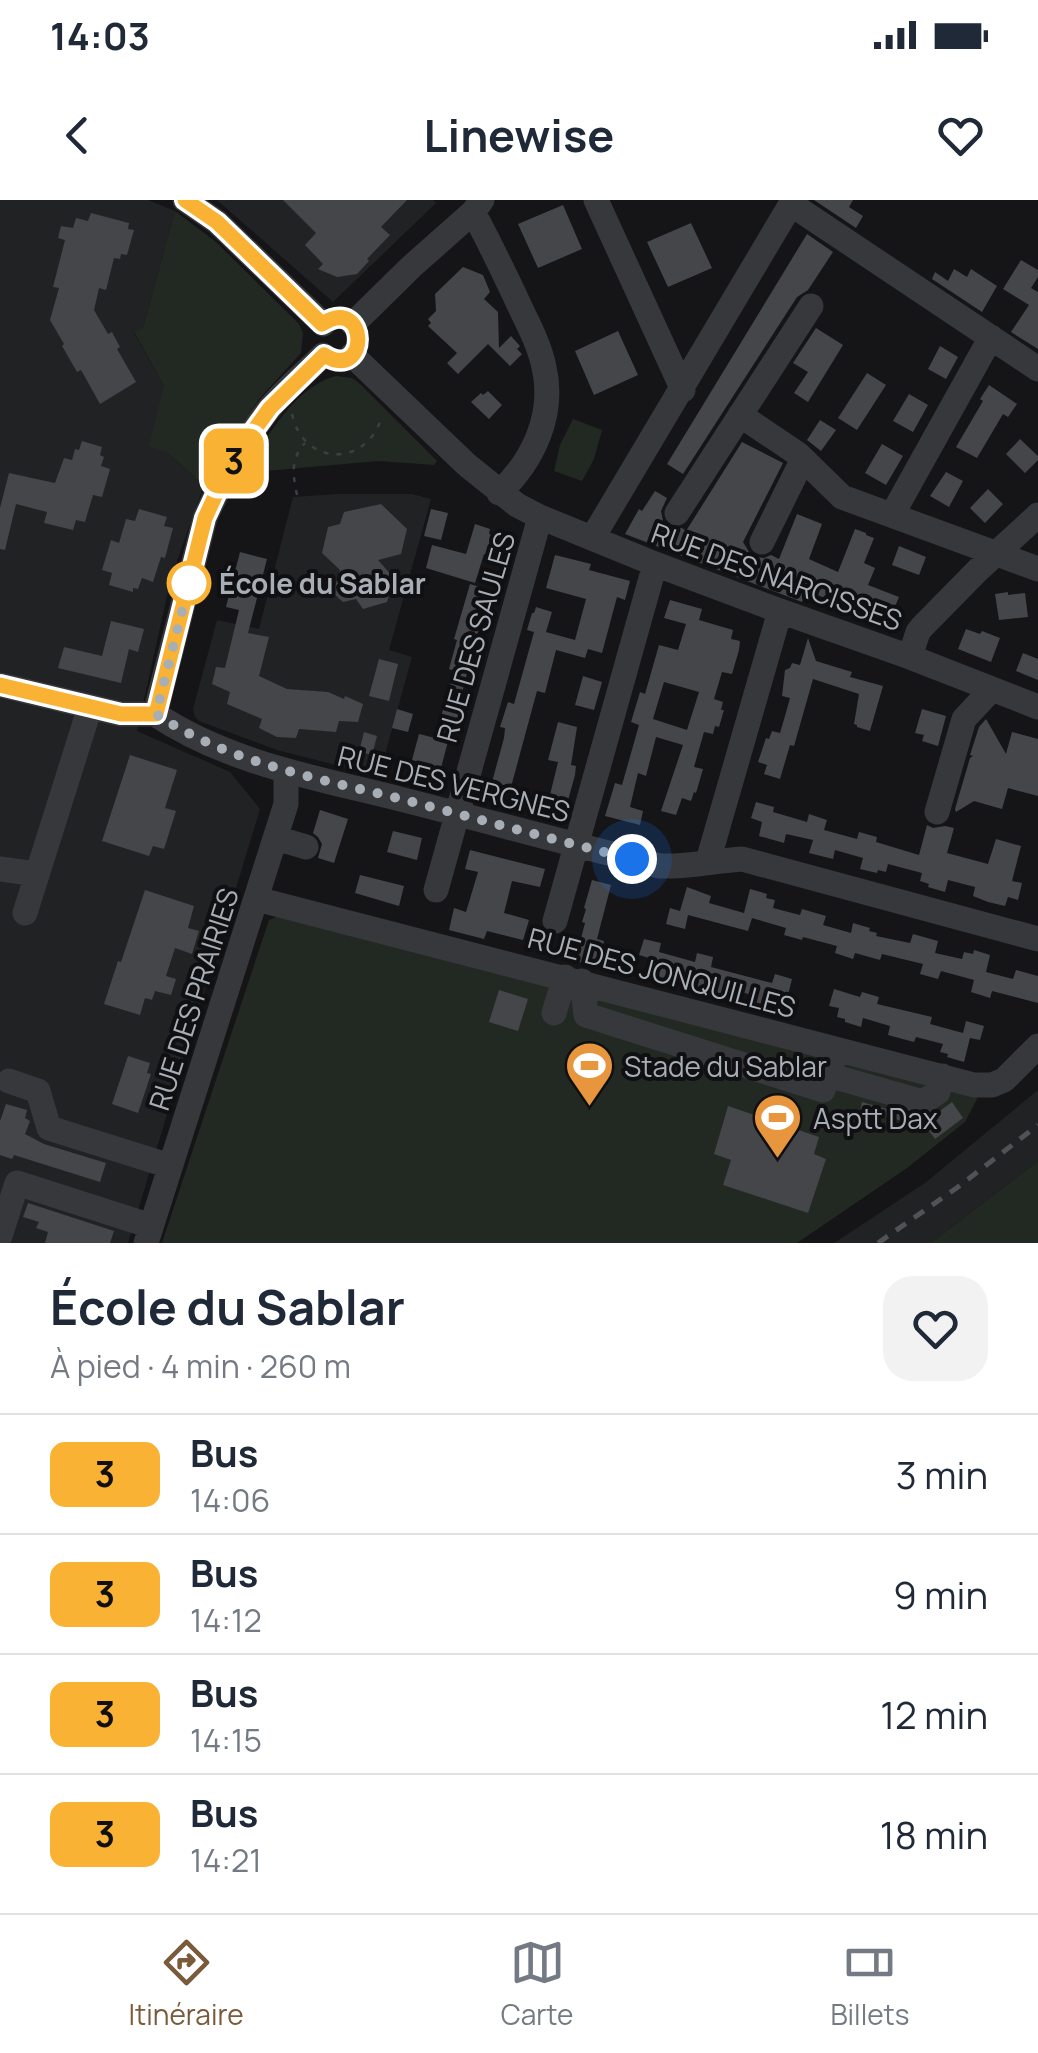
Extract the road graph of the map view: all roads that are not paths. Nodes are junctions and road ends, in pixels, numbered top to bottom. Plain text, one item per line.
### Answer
1 (185, 200) edge
2 (793, 202) edge
3 (478, 206) edge
4 (608, 208) edge
5 (810, 306) dead end
6 (322, 324) junction
7 (353, 324) junction
8 (991, 337) junction
9 (324, 355) junction
10 (352, 355) junction
11 (1038, 369) edge
12 (682, 390) junction
13 (740, 415) junction
14 (801, 457) junction
15 (499, 492) junction
16 (677, 514) dead end
17 (892, 515) junction
18 (1038, 515) edge
19 (540, 517) junction
20 (593, 537) junction
21 (762, 542) dead end
22 (997, 554) junction
23 (654, 564) junction
24 (1038, 569) edge
25 (780, 612) junction
26 (910, 656) junction
27 (0, 685) edge
28 (992, 689) junction
29 (90, 707) junction
30 (1038, 707) edge
31 (156, 714) junction
32 (286, 772) junction
33 (937, 812) dead end
34 (456, 814) junction
35 (276, 838) junction
36 (576, 846) junction
37 (306, 847) dead end
38 (708, 861) junction
39 (0, 869) edge
40 (37, 874) junction
41 (436, 890) dead end
42 (258, 898) junction
43 (25, 913) dead end
44 (555, 921) dead end
45 (1038, 939) edge
46 (574, 979) junction
47 (554, 1013) dead end
48 (1038, 1046) edge
49 (838, 1050) junction
50 (828, 1074) junction
51 (942, 1076) junction
52 (9, 1082) dead end
53 (170, 1166) junction
54 (148, 1235) edge
55 (0, 1236) edge

1 - 6 street
2 - 8 street
2 - 12 street
3 - 7 street
3 - 15 street
4 - 12 street
5 - 13 street
6 - 7 street
6 - 9 street
7 - 10 street
8 - 11 street
8 - 17 street
9 - 10 street
9 - 31 street
10 - 15 street, RUE DES NARCISSES
12 - 20 street
13 - 14 street
13 - 16 street
14 - 17 street
14 - 21 street
15 - 19 street, RUE DES NARCISSES
17 - 22 street
18 - 22 street
19 - 20 street, RUE DES NARCISSES
19 - 34 street, RUE DES SAULES
20 - 23 street, RUE DES NARCISSES
22 - 24 street
22 - 26 street
23 - 25 street, RUE DES NARCISSES
23 - 36 street
25 - 26 street, RUE DES NARCISSES
25 - 38 street
26 - 28 street, RUE DES NARCISSES
27 - 29 street
28 - 30 street, RUE DES NARCISSES
28 - 33 street
29 - 31 street
29 - 40 street
31 - 32 street, RUE DES VERGNES
32 - 34 street, RUE DES VERGNES
32 - 35 street, RUE DES PRAIRIES
34 - 36 street, RUE DES VERGNES
34 - 41 street, RUE DES SAULES
35 - 37 street
35 - 42 street, RUE DES PRAIRIES
36 - 38 street, RUE DES VERGNES
36 - 44 street
38 - 45 street, RUE DES VERGNES
39 - 40 street
40 - 43 street
42 - 46 street, RUE DES JONQUILLES
42 - 53 street, RUE DES PRAIRIES
46 - 47 street
46 - 49 street, RUE DES JONQUILLES
46 - 50 street
48 - 51 street, RUE DES JONQUILLES
49 - 50 street
49 - 51 street, RUE DES JONQUILLES
50 - 51 street
52 - 53 street
53 - 54 street, RUE DES PRAIRIES
54 - 55 street

